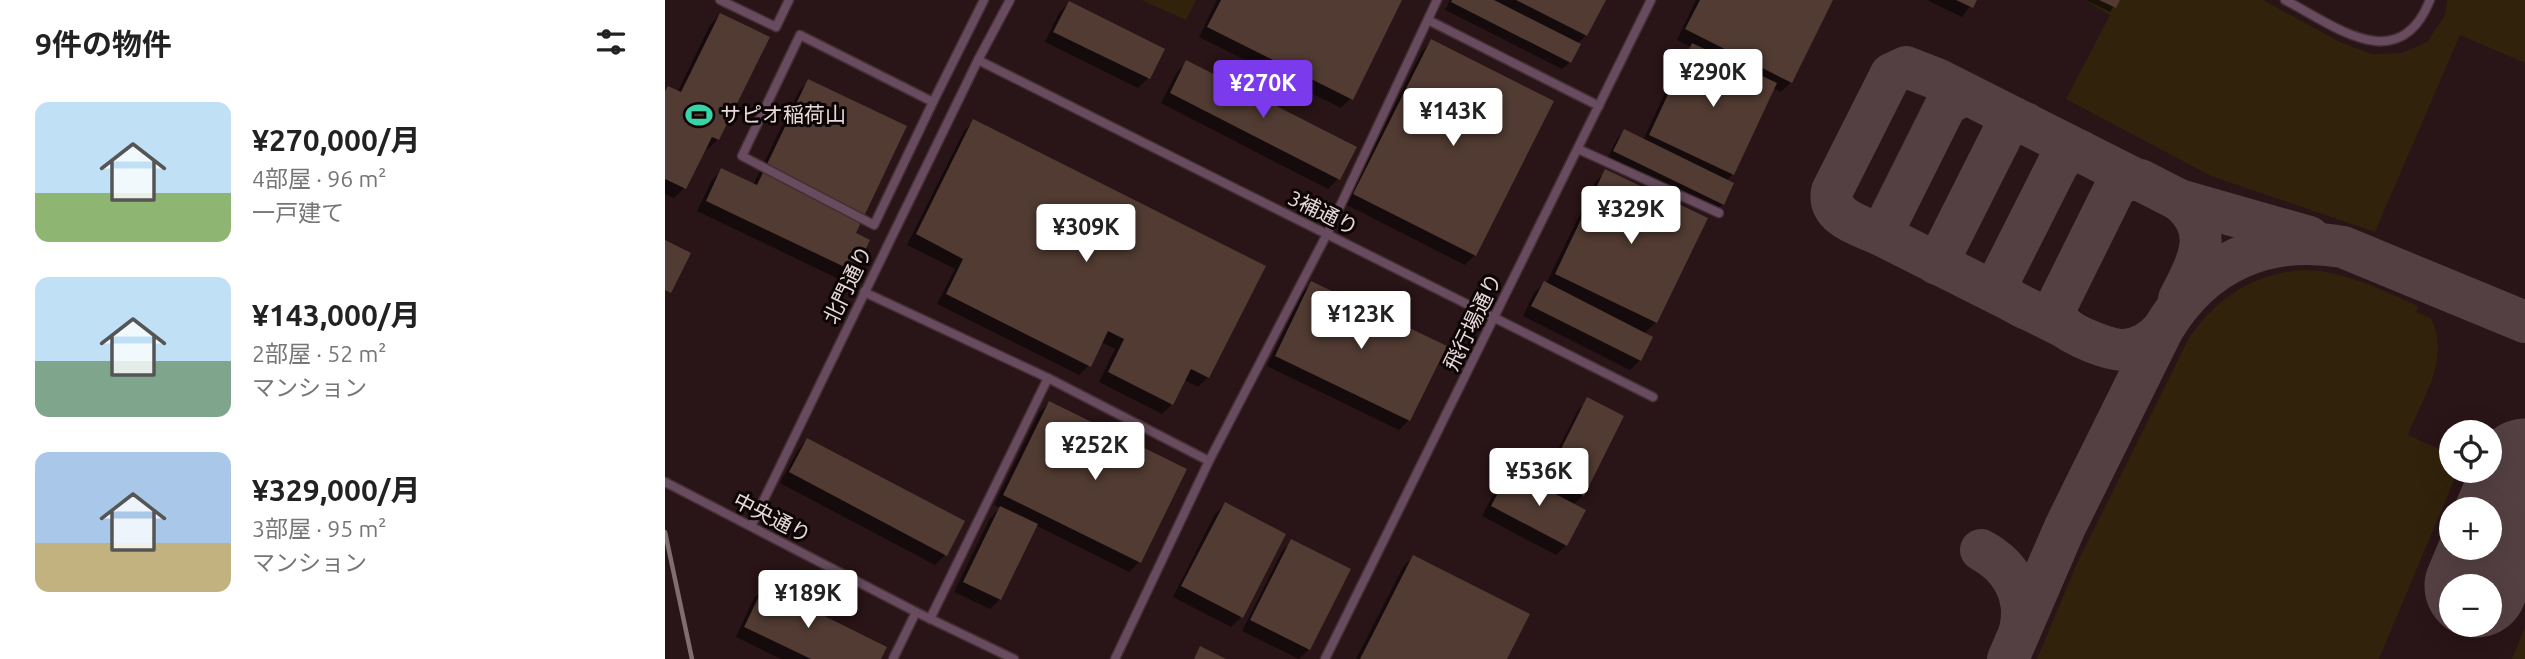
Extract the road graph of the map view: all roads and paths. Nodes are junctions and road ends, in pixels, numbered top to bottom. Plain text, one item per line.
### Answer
1 (720, 0) edge
2 (788, 0) edge
3 (984, 0) edge
4 (1010, 0) edge
5 (1437, 0) edge
6 (1651, 0) edge
7 (2285, 0) edge
8 (2430, 0) edge
9 (1428, 20) junction
10 (978, 60) junction
11 (933, 103) junction
12 (1599, 106) junction
13 (1578, 149) junction
14 (1719, 213) dead end
15 (1327, 234) junction
16 (864, 292) junction
17 (1494, 317) junction
18 (1048, 378) junction
19 (1653, 397) dead end
20 (1209, 461) junction
21 (665, 482) edge
22 (751, 526) junction
23 (916, 612) junction
24 (930, 619) junction
25 (893, 659) edge
26 (1014, 659) edge
27 (1115, 659) edge
28 (1325, 659) edge

1 - 2 lane
3 - 11 lane
4 - 10 lane, 北門通り
5 - 9 lane
6 - 12 lane, 飛行場通り
7 - 8 lane
9 - 12 lane
9 - 15 lane
10 - 15 lane, 3補通り
10 - 16 lane, 北門通り
11 - 11 lane
12 - 13 lane, 飛行場通り
13 - 14 lane
13 - 17 lane, 飛行場通り
15 - 17 lane, 3補通り
15 - 20 lane
16 - 18 lane
16 - 22 lane, 北門通り
17 - 19 lane, 3補通り
17 - 28 lane, 飛行場通り
18 - 20 lane
18 - 24 lane
20 - 27 lane
21 - 22 lane, 中央通り
22 - 23 lane, 中央通り
23 - 24 lane, 中央通り
23 - 25 lane
24 - 26 lane, 中央通り

